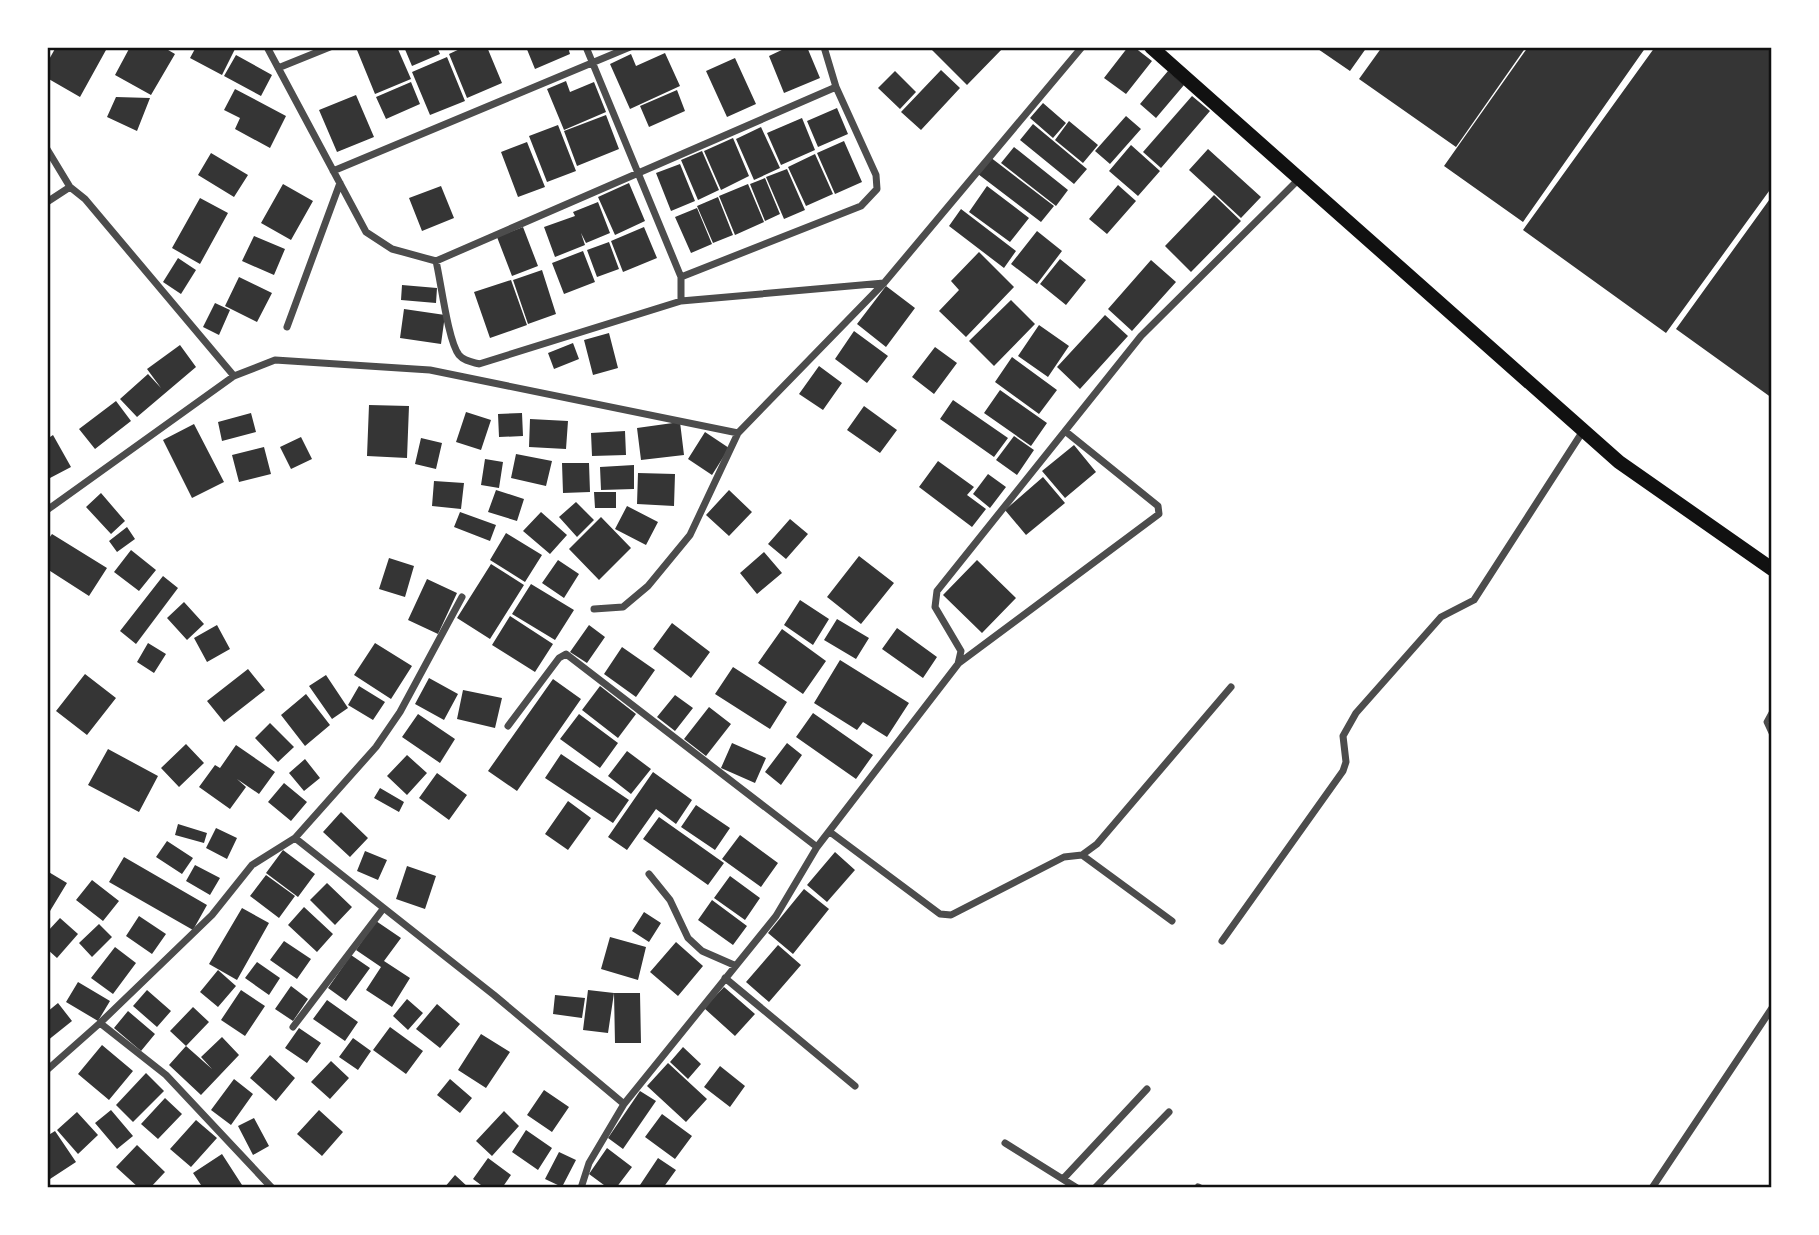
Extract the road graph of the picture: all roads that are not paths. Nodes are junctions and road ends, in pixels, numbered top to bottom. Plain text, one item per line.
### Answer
1 (267, 47) edge
2 (330, 47) edge
3 (586, 47) edge
4 (630, 47) edge
5 (824, 47) edge
6 (1082, 47) edge
7 (1151, 47) edge
8 (592, 63) junction
9 (278, 68) junction
10 (836, 87) junction
11 (47, 149) edge
12 (333, 171) junction
13 (635, 172) junction
14 (1298, 180) junction
15 (340, 183) junction
16 (70, 187) junction
17 (47, 202) edge
18 (436, 261) junction
19 (681, 277) junction
20 (884, 283) junction
21 (681, 301) junction
22 (287, 327) dead end
23 (234, 376) junction
24 (1065, 431) junction
25 (1583, 431) junction
26 (738, 433) junction
27 (47, 510) edge
28 (1772, 569) edge
29 (462, 597) dead end
30 (594, 609) dead end
31 (958, 664) junction
32 (1231, 687) dead end
33 (1772, 711) edge
34 (508, 726) dead end
35 (1772, 735) edge
36 (830, 832) junction
37 (295, 838) junction
38 (817, 847) junction
39 (1082, 855) junction
40 (649, 874) dead end
41 (383, 909) junction
42 (1172, 921) dead end
43 (1222, 941) dead end
44 (734, 965) junction
45 (724, 978) junction
46 (1772, 1008) edge
47 (100, 1023) junction
48 (293, 1027) dead end
49 (47, 1070) edge
50 (855, 1086) dead end
51 (1147, 1089) dead end
52 (624, 1104) junction
53 (1169, 1112) dead end
54 (1005, 1143) dead end
55 (1063, 1179) junction
56 (272, 1188) edge
57 (581, 1188) edge
58 (1077, 1188) edge
59 (1095, 1188) edge
60 (1652, 1188) edge

1 - 9 street
2 - 9 street
3 - 8 street
4 - 8 street
5 - 10 street
6 - 20 street
7 - 14 main road
8 - 12 street
8 - 13 street
9 - 12 street
10 - 13 street
10 - 19 street
11 - 16 street
12 - 15 street
13 - 18 street
13 - 19 street
14 - 24 street
14 - 25 main road
15 - 18 street
15 - 22 street
16 - 17 street
16 - 23 street
18 - 21 street
19 - 21 street
20 - 21 street
20 - 26 street
23 - 26 street
23 - 27 street
24 - 31 street
24 - 31 street
25 - 28 main road
25 - 43 street
26 - 30 street
29 - 37 street
31 - 36 street
32 - 39 street
33 - 35 lane
34 - 38 street
36 - 38 street
36 - 39 street
37 - 41 street
37 - 47 street
38 - 44 street
39 - 42 street
40 - 44 street
41 - 48 street
41 - 52 street
44 - 45 street
45 - 50 street
45 - 52 street
46 - 60 street
47 - 49 street
47 - 56 street
51 - 55 street
52 - 57 street
53 - 59 street
54 - 55 street
55 - 58 street

